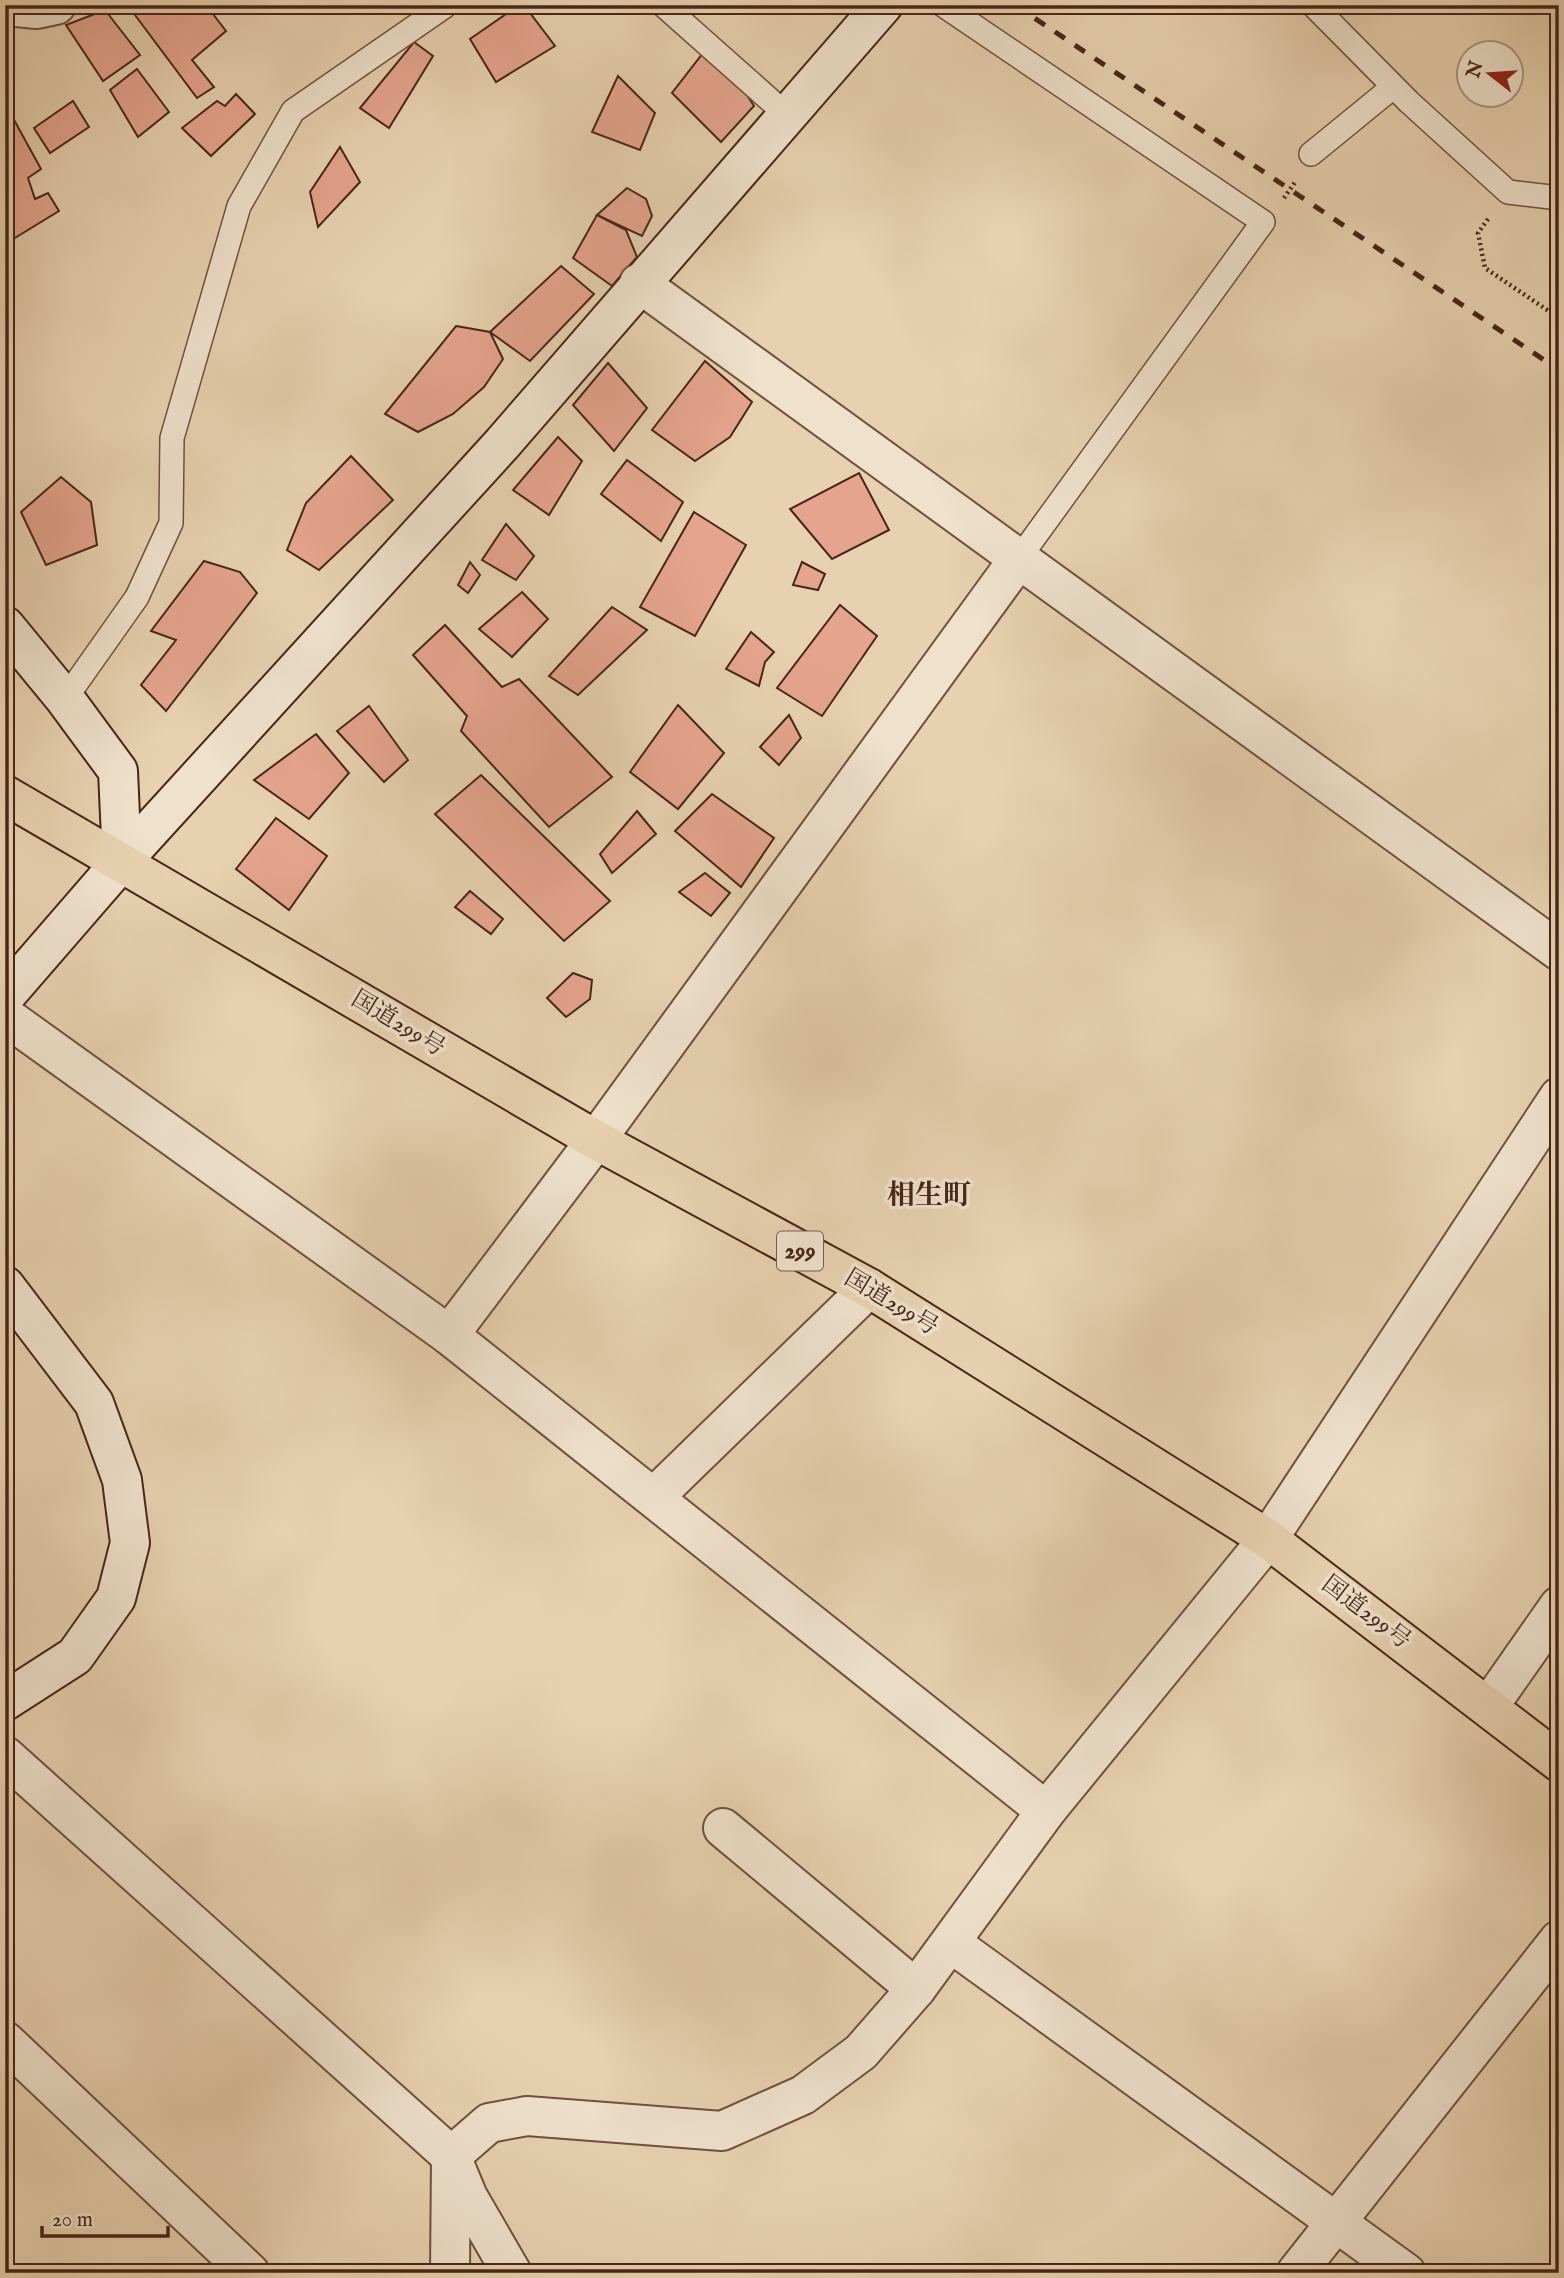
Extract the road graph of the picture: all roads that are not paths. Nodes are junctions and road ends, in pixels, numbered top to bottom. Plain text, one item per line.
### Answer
1 (56, 5) edge
2 (663, 5) edge
3 (883, 5) edge
4 (943, 5) edge
5 (1313, 5) edge
6 (5, 6) edge
7 (441, 6) edge
8 (1393, 86) junction
9 (788, 116) junction
10 (1311, 154) road end
11 (1559, 198) edge
12 (639, 282) junction
13 (1020, 557) junction
14 (5, 626) edge
15 (65, 699) junction
16 (5, 795) edge
17 (122, 861) junction
18 (1559, 951) edge
19 (5, 996) edge
20 (5, 1016) edge
21 (1559, 1097) edge
22 (596, 1140) junction
23 (5, 1286) edge
24 (869, 1288) junction
25 (449, 1335) junction
26 (654, 1497) junction
27 (1268, 1539) junction
28 (1559, 1606) edge
29 (5, 1701) edge
30 (1489, 1706) junction
31 (5, 1756) edge
32 (1559, 1762) edge
33 (1046, 1811) junction
34 (723, 1828) dead end
35 (1559, 1940) edge
36 (951, 1943) junction
37 (916, 1989) junction
38 (5, 2041) edge
39 (451, 2156) junction
40 (1336, 2222) junction
41 (250, 2273) edge
42 (450, 2273) edge
43 (512, 2273) edge
44 (1296, 2273) edge
45 (1406, 2273) edge

1 - 6 street
2 - 9 lane
3 - 9 street
4 - 13 lane
5 - 8 lane
7 - 15 lane
8 - 10 lane
8 - 11 lane
9 - 12 street
12 - 13 street
12 - 17 street
13 - 18 street
13 - 22 street
14 - 15 street
15 - 17 street
16 - 17 highway, 国道299号 / 299
17 - 19 street
17 - 22 highway, 国道299号 / 299
20 - 25 street
21 - 27 street
22 - 24 highway, 国道299号 / 299
22 - 25 street
23 - 29 street
24 - 26 street
24 - 27 highway, 国道299号 / 299
25 - 26 street
26 - 33 street
27 - 30 highway, 国道299号 / 299
27 - 33 street
28 - 30 street
30 - 32 highway, 国道299号 / 299
31 - 39 street
33 - 36 street
34 - 37 street
35 - 40 street
36 - 37 street
36 - 40 street
37 - 39 street
38 - 41 street
39 - 42 street
39 - 43 street
40 - 44 street
40 - 45 street

